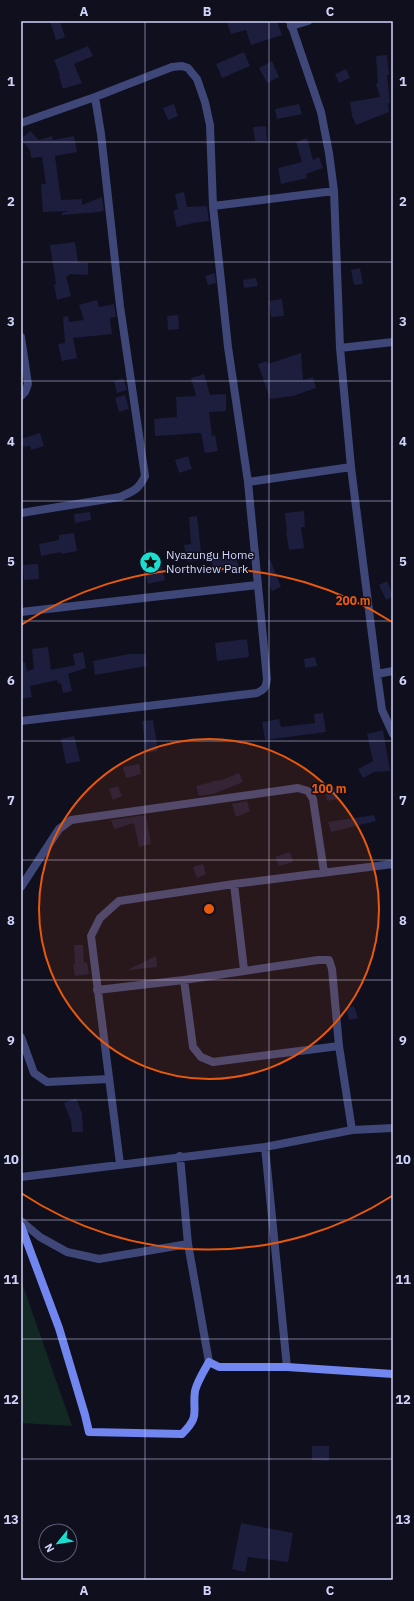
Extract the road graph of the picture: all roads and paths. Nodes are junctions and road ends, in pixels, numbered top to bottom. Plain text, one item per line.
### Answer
1 (308, 21) edge
2 (291, 24) edge
3 (95, 97) junction
4 (21, 123) edge
5 (334, 191) junction
6 (213, 206) junction
7 (21, 337) edge
8 (393, 342) edge
9 (340, 348) junction
10 (21, 396) edge
11 (351, 467) junction
12 (248, 482) junction
13 (21, 513) edge
14 (257, 585) junction
15 (21, 612) edge
16 (393, 671) edge
17 (377, 674) junction
18 (21, 721) edge
19 (393, 734) edge
20 (393, 864) edge
21 (324, 872) junction
22 (234, 884) junction
23 (21, 887) edge
24 (244, 970) junction
25 (184, 980) junction
26 (97, 990) junction
27 (21, 1037) edge
28 (339, 1046) junction
29 (109, 1079) junction
30 (393, 1128) edge
31 (352, 1130) junction
32 (265, 1147) junction
33 (180, 1156) junction
34 (120, 1164) junction
35 (21, 1177) edge
36 (21, 1221) edge
37 (21, 1226) edge
38 (188, 1244) junction
39 (209, 1362) junction
40 (287, 1367) junction
41 (393, 1374) edge

1 - 2 street
2 - 5 street
3 - 4 street
3 - 6 street
3 - 13 street
5 - 6 street
5 - 9 street
6 - 12 street
7 - 10 street
8 - 9 street
9 - 11 street
11 - 12 street
11 - 17 street
12 - 14 street
14 - 15 street
14 - 18 street
16 - 17 street
17 - 19 street
20 - 21 street
21 - 22 street
21 - 23 street
22 - 24 street
22 - 26 street
24 - 25 street
24 - 28 street
25 - 26 street
25 - 28 street
26 - 29 street
27 - 29 street
28 - 31 street
29 - 34 street
30 - 31 street
31 - 32 street
32 - 33 street
32 - 40 street
33 - 34 street
33 - 38 street
34 - 35 street
36 - 38 street
37 - 39 street
38 - 39 street
39 - 40 street
40 - 41 street

